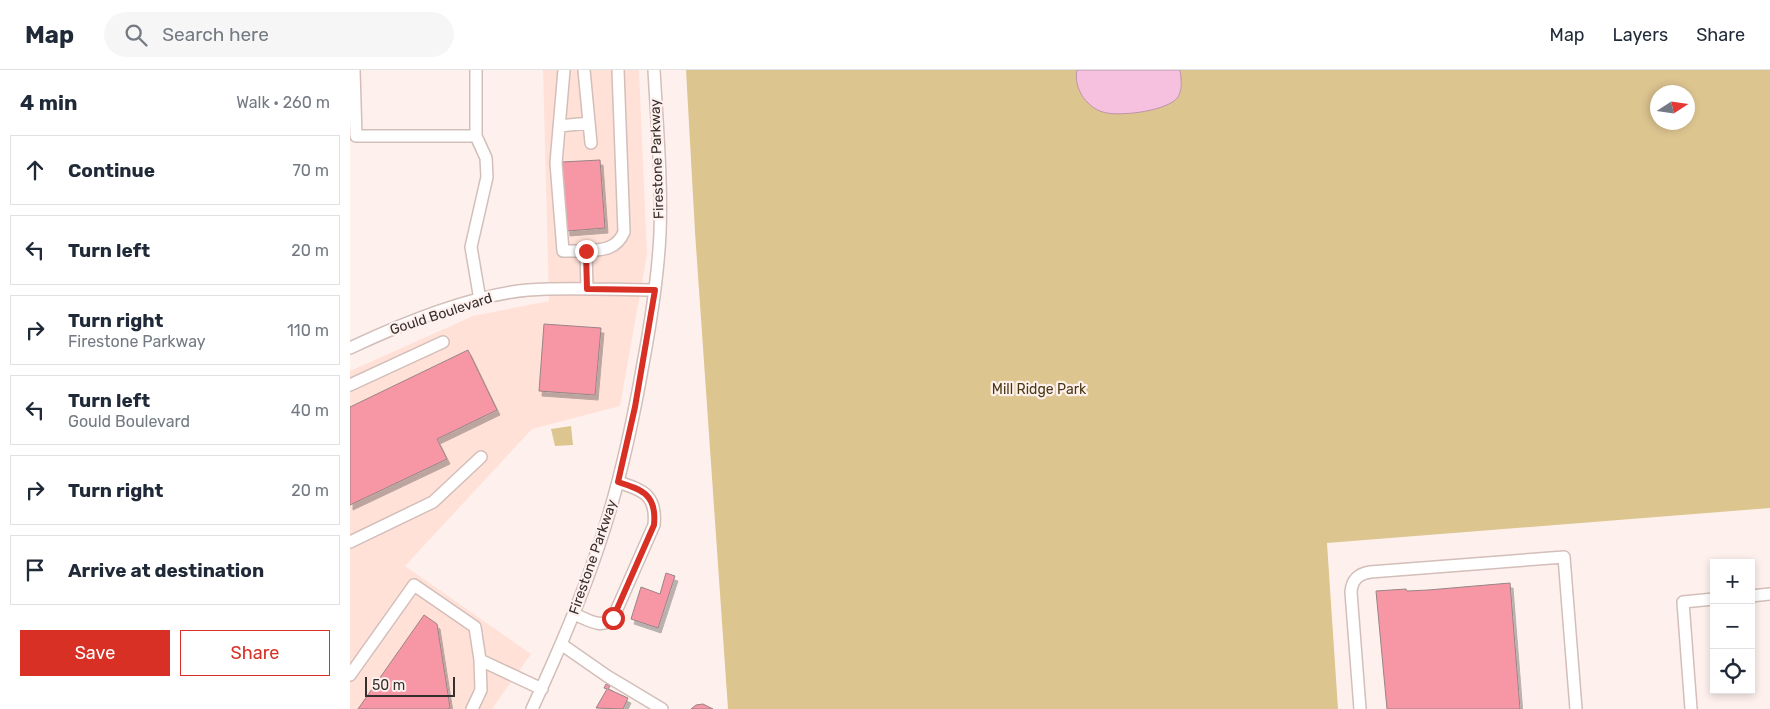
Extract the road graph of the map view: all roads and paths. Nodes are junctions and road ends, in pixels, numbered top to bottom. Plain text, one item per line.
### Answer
1 (354, 70) edge
2 (476, 70) edge
3 (564, 70) edge
4 (584, 70) edge
5 (618, 70) edge
6 (654, 70) edge
7 (353, 121) edge
8 (589, 123) junction
9 (559, 126) junction
10 (476, 136) junction
11 (591, 143) dead end
12 (586, 251) junction
13 (587, 289) junction
14 (655, 290) junction
15 (480, 300) junction
16 (442, 342) dead end
17 (350, 348) edge
18 (350, 385) edge
19 (481, 457) dead end
20 (618, 482) junction
21 (350, 542) edge
22 (1770, 594) edge
23 (1755, 596) edge
24 (1710, 599) edge
25 (574, 614) junction
26 (561, 644) junction
27 (480, 660) junction
28 (350, 675) edge
29 (542, 689) junction
30 (472, 709) edge
31 (532, 709) edge
32 (662, 709) edge
33 (1360, 709) edge
34 (1576, 709) edge
35 (1691, 709) edge

1 - 7 street
2 - 10 street
3 - 9 street
4 - 8 street
5 - 12 street
6 - 14 street, Firestone Parkway
7 - 10 street
8 - 9 street
8 - 11 street
9 - 12 street
10 - 15 street
12 - 13 street
13 - 14 street, Gould Boulevard
13 - 15 street, Gould Boulevard
14 - 20 street, Firestone Parkway
15 - 17 street, Gould Boulevard
16 - 18 street
19 - 21 street
20 - 25 street, Firestone Parkway
20 - 25 street
22 - 23 street
24 - 35 street
25 - 26 street, Firestone Parkway
26 - 29 street, Firestone Parkway
26 - 32 street
27 - 28 street
27 - 29 street
27 - 30 street
29 - 31 street, Firestone Parkway
33 - 34 street

